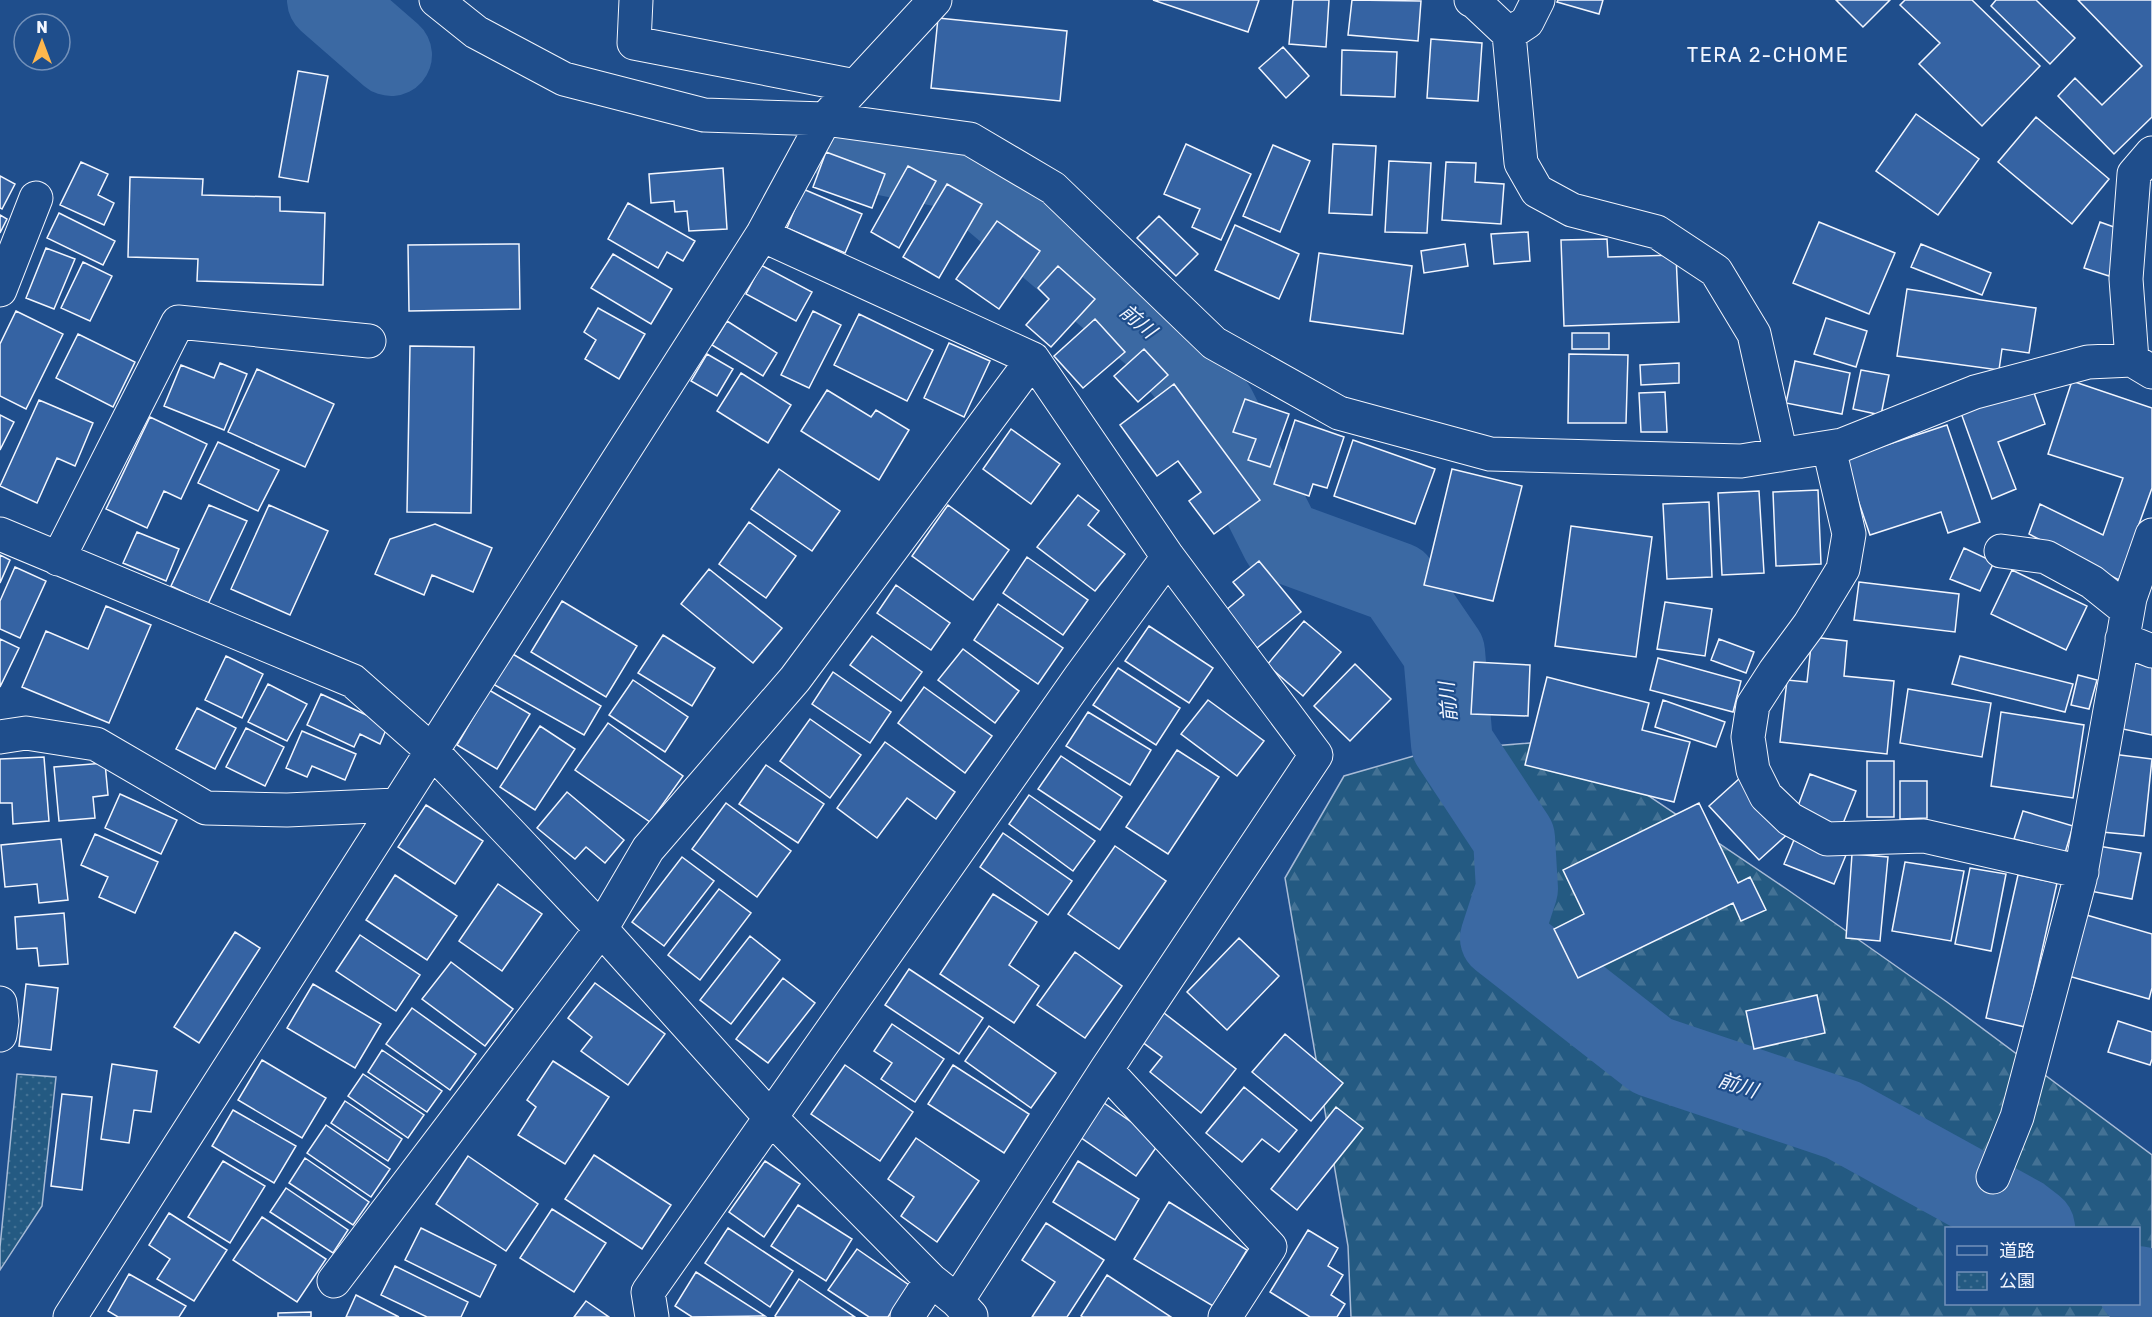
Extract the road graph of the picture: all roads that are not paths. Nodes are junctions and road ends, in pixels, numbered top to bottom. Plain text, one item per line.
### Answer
1 (436, 0) edge
2 (636, 0) edge
3 (935, 0) edge
4 (1471, 0) edge
5 (1538, 0) edge
6 (1509, 34) junction
7 (855, 86) junction
8 (825, 119) junction
9 (2152, 153) edge
10 (36, 198) dead end
11 (762, 235) junction
12 (0, 290) edge
13 (369, 341) dead end
14 (1033, 359) junction
15 (2142, 366) edge
16 (1828, 448) junction
17 (1781, 455) junction
18 (0, 534) edge
19 (2152, 535) edge
20 (2001, 551) dead end
21 (1168, 557) junction
22 (58, 559) junction
23 (2125, 625) junction
24 (2152, 651) edge
25 (0, 737) edge
26 (431, 750) junction
27 (396, 805) junction
28 (2082, 872) junction
29 (601, 929) junction
30 (0, 1003) edge
31 (0, 1035) edge
32 (1106, 1070) junction
33 (771, 1118) junction
34 (1993, 1177) dead end
35 (932, 1280) junction
36 (334, 1281) dead end
37 (964, 1309) edge
38 (70, 1317) edge
39 (652, 1317) edge
40 (907, 1317) edge
41 (1225, 1317) edge

1 - 8 street
2 - 7 street
3 - 7 street
4 - 6 street
5 - 6 street
6 - 17 street
7 - 8 street
8 - 11 street
8 - 17 street
9 - 15 street
10 - 12 street
11 - 14 street
11 - 26 street
13 - 22 street
14 - 21 street
14 - 29 street
15 - 16 street
16 - 17 street
16 - 28 street
18 - 22 street
19 - 23 street
20 - 23 street
21 - 32 street
21 - 33 street
22 - 26 street
23 - 24 street
23 - 28 street
25 - 27 street
26 - 27 street
26 - 29 street
27 - 38 street
28 - 34 street
29 - 33 street
29 - 36 street
30 - 31 street
32 - 37 street
32 - 41 street
33 - 35 street
33 - 39 street
35 - 37 street
35 - 40 street

